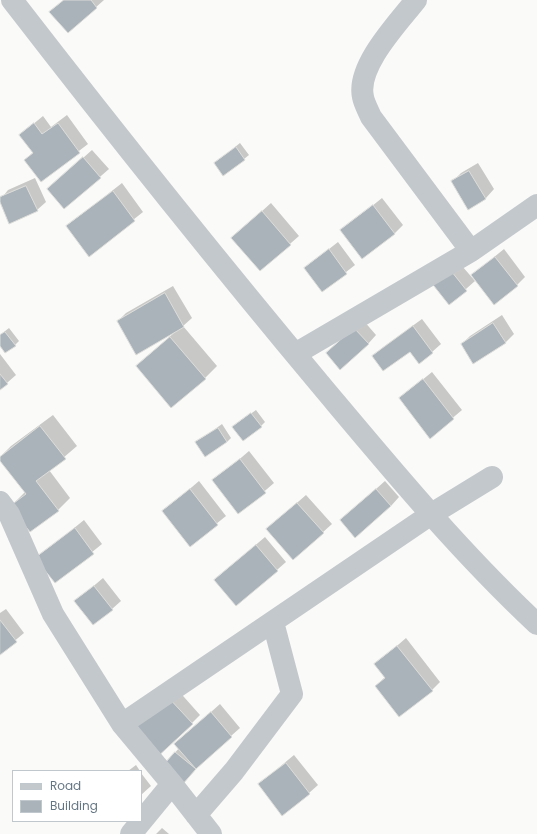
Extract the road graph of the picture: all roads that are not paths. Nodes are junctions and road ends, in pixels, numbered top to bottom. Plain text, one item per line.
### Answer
1 (12, 0) edge
2 (416, 0) edge
3 (537, 205) edge
4 (471, 251) junction
5 (295, 354) junction
6 (492, 477) dead end
7 (0, 502) edge
8 (430, 515) junction
9 (273, 622) junction
10 (537, 624) edge
11 (122, 724) junction
12 (172, 784) junction
13 (196, 814) junction
14 (142, 820) edge
15 (140, 822) edge
16 (130, 834) edge
17 (211, 834) edge

1 - 5 street
2 - 4 street
3 - 4 street
4 - 5 street
5 - 8 street
6 - 8 street
7 - 11 street
8 - 9 street
8 - 10 street
9 - 11 street
9 - 13 street
11 - 12 street
12 - 13 street
12 - 14 street
13 - 17 street
15 - 16 street

